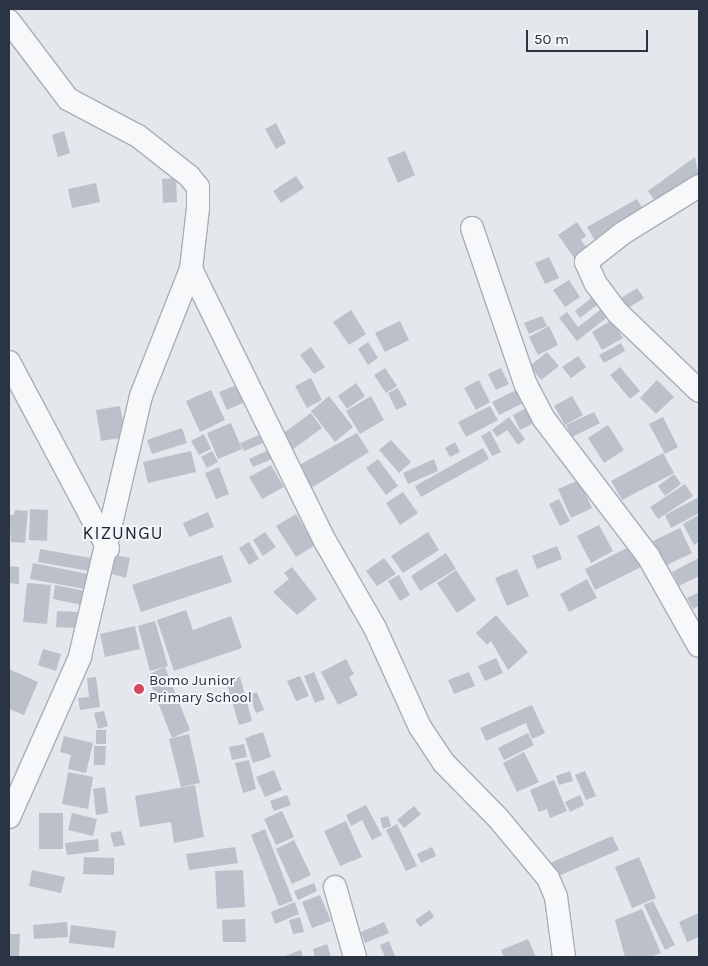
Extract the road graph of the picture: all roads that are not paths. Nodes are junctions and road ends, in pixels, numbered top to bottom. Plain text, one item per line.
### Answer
1 (9, 21) edge
2 (699, 186) edge
3 (472, 228) dead end
4 (190, 269) junction
5 (9, 362) edge
6 (699, 391) edge
7 (108, 548) junction
8 (699, 646) edge
9 (9, 817) edge
10 (335, 887) dead end
11 (355, 957) edge
12 (564, 957) edge

1 - 4 street
2 - 6 street
3 - 8 street
4 - 7 street
4 - 12 street
5 - 7 street
7 - 9 street
10 - 11 street

